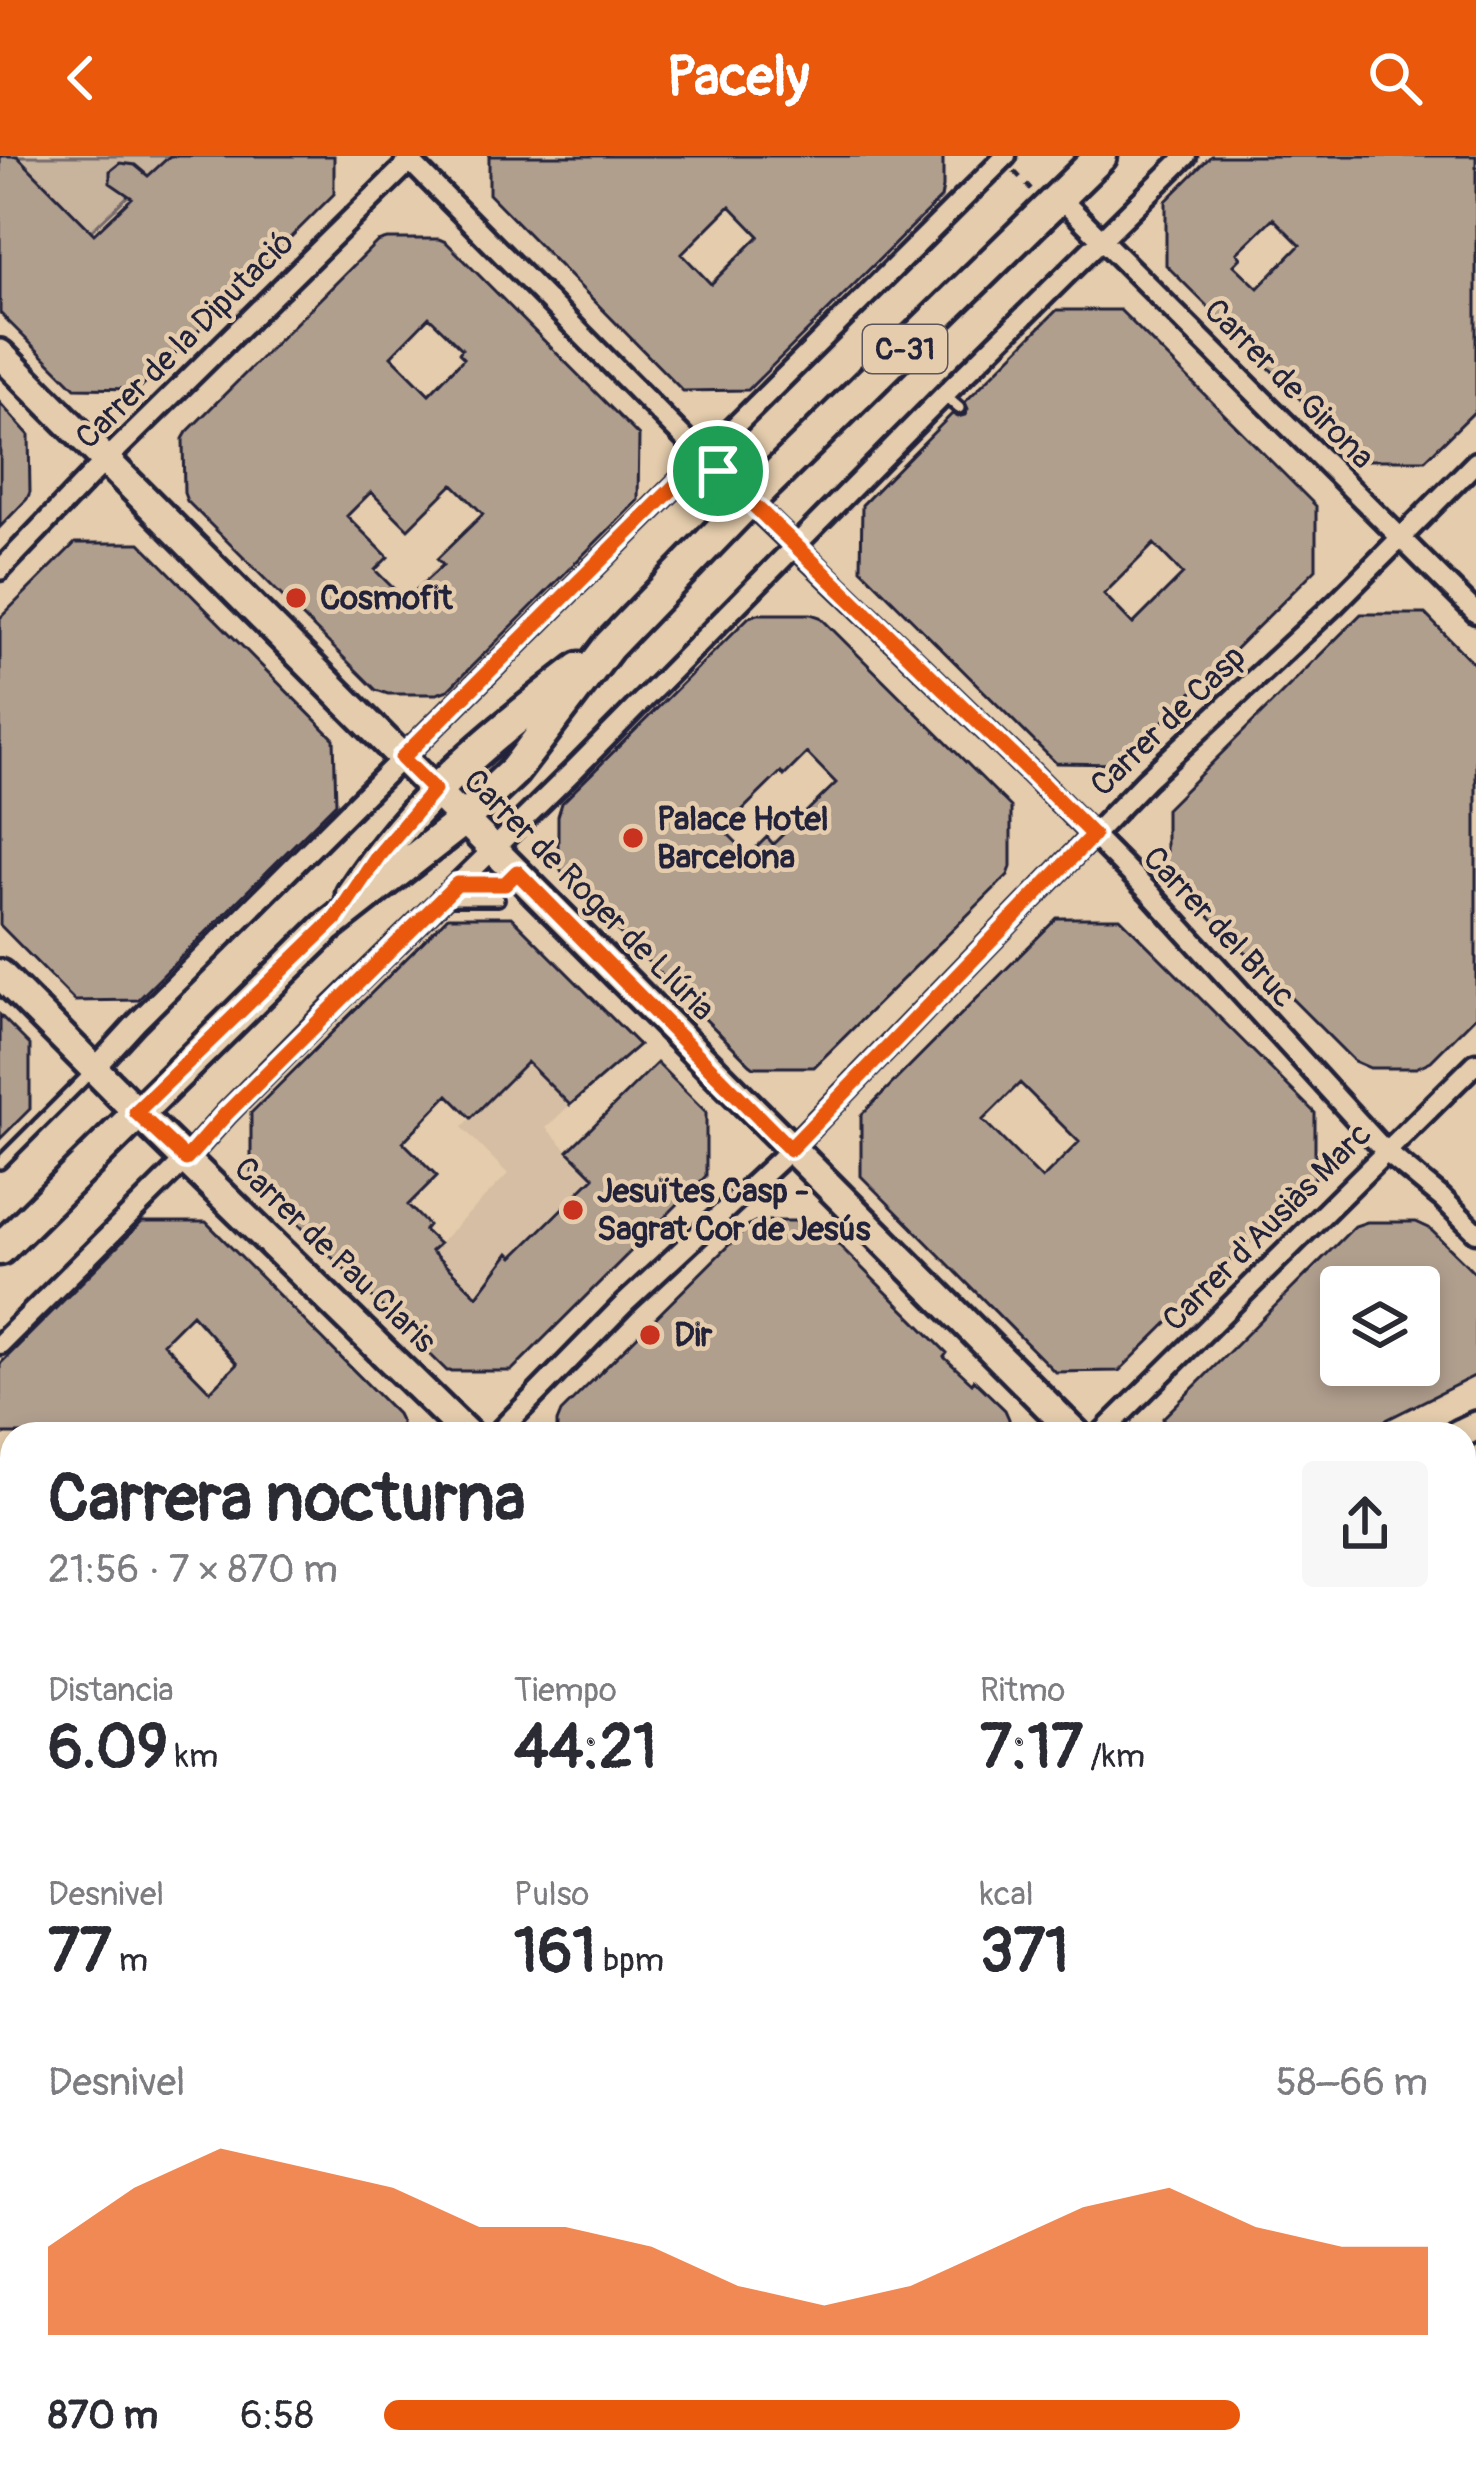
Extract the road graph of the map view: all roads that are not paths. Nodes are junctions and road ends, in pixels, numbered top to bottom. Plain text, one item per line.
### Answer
1 (1006, 156) edge
2 (1101, 156) edge
3 (1186, 156) edge
4 (410, 158) edge
5 (1059, 196) junction
6 (1102, 239) junction
7 (0, 354) edge
8 (704, 457) junction
9 (106, 461) junction
10 (1476, 462) edge
11 (750, 500) junction
12 (1401, 538) junction
13 (796, 545) junction
14 (0, 570) edge
15 (1476, 613) edge
16 (609, 646) junction
17 (402, 758) junction
18 (434, 790) junction
19 (464, 820) junction
20 (1093, 835) junction
21 (492, 847) junction
22 (517, 872) junction
23 (450, 891) junction
24 (498, 899) dead end
25 (336, 918) junction
26 (0, 974) edge
27 (1476, 1063) edge
28 (94, 1070) junction
29 (136, 1112) junction
30 (790, 1149) junction
31 (1385, 1151) junction
32 (186, 1159) junction
33 (0, 1163) edge
34 (1476, 1232) edge
35 (0, 1249) edge
36 (0, 1344) edge
37 (455, 1422) edge
38 (509, 1422) edge
39 (1064, 1422) edge
40 (1113, 1422) edge

1 - 8 street
2 - 5 main road, C-31
3 - 6 street
4 - 8 street, Carrer del Bruc
4 - 9 street, Carrer de la Diputació
5 - 6 street, Carrer de Girona
5 - 11 main road, C-31
6 - 12 street, Carrer de Girona
6 - 13 street
7 - 9 main road, Carrer de Roger de Llúria
8 - 11 street, Carrer del Bruc
8 - 17 street
9 - 14 street, Carrer de la Diputació
9 - 17 main road, Carrer de Roger de Llúria
10 - 12 street, Carrer de Casp
11 - 13 street, Carrer del Bruc
11 - 16 main road, C-31
12 - 15 street, Carrer de Girona
12 - 20 street, Carrer de Casp
13 - 20 street, Carrer del Bruc
13 - 21 street
16 - 18 main road, C-31
16 - 19 main road, C-31
17 - 18 main road, Carrer de Roger de Llúria
17 - 28 street
18 - 19 main road, Carrer de Roger de Llúria
18 - 25 main road, C-31
19 - 21 main road, Carrer de Roger de Llúria
19 - 25 main road, C-31
20 - 30 street, Carrer de Casp
20 - 31 street, Carrer del Bruc
21 - 22 main road, Carrer de Roger de Llúria
21 - 23 street
22 - 23 lane
22 - 30 main road, Carrer de Roger de Llúria
23 - 24 lane
23 - 32 street
25 - 29 main road, C-31
26 - 28 main road, Carrer de Pau Claris
27 - 31 street, Carrer d'Ausiàs Marc
28 - 29 main road, Carrer de Pau Claris
28 - 33 lane
29 - 32 main road, Carrer de Pau Claris
29 - 35 main road, C-31
30 - 38 street, Carrer de Casp
30 - 39 main road, Carrer de Roger de Llúria
31 - 34 street, Carrer del Bruc
31 - 40 street, Carrer d'Ausiàs Marc
32 - 36 street
32 - 37 main road, Carrer de Pau Claris

